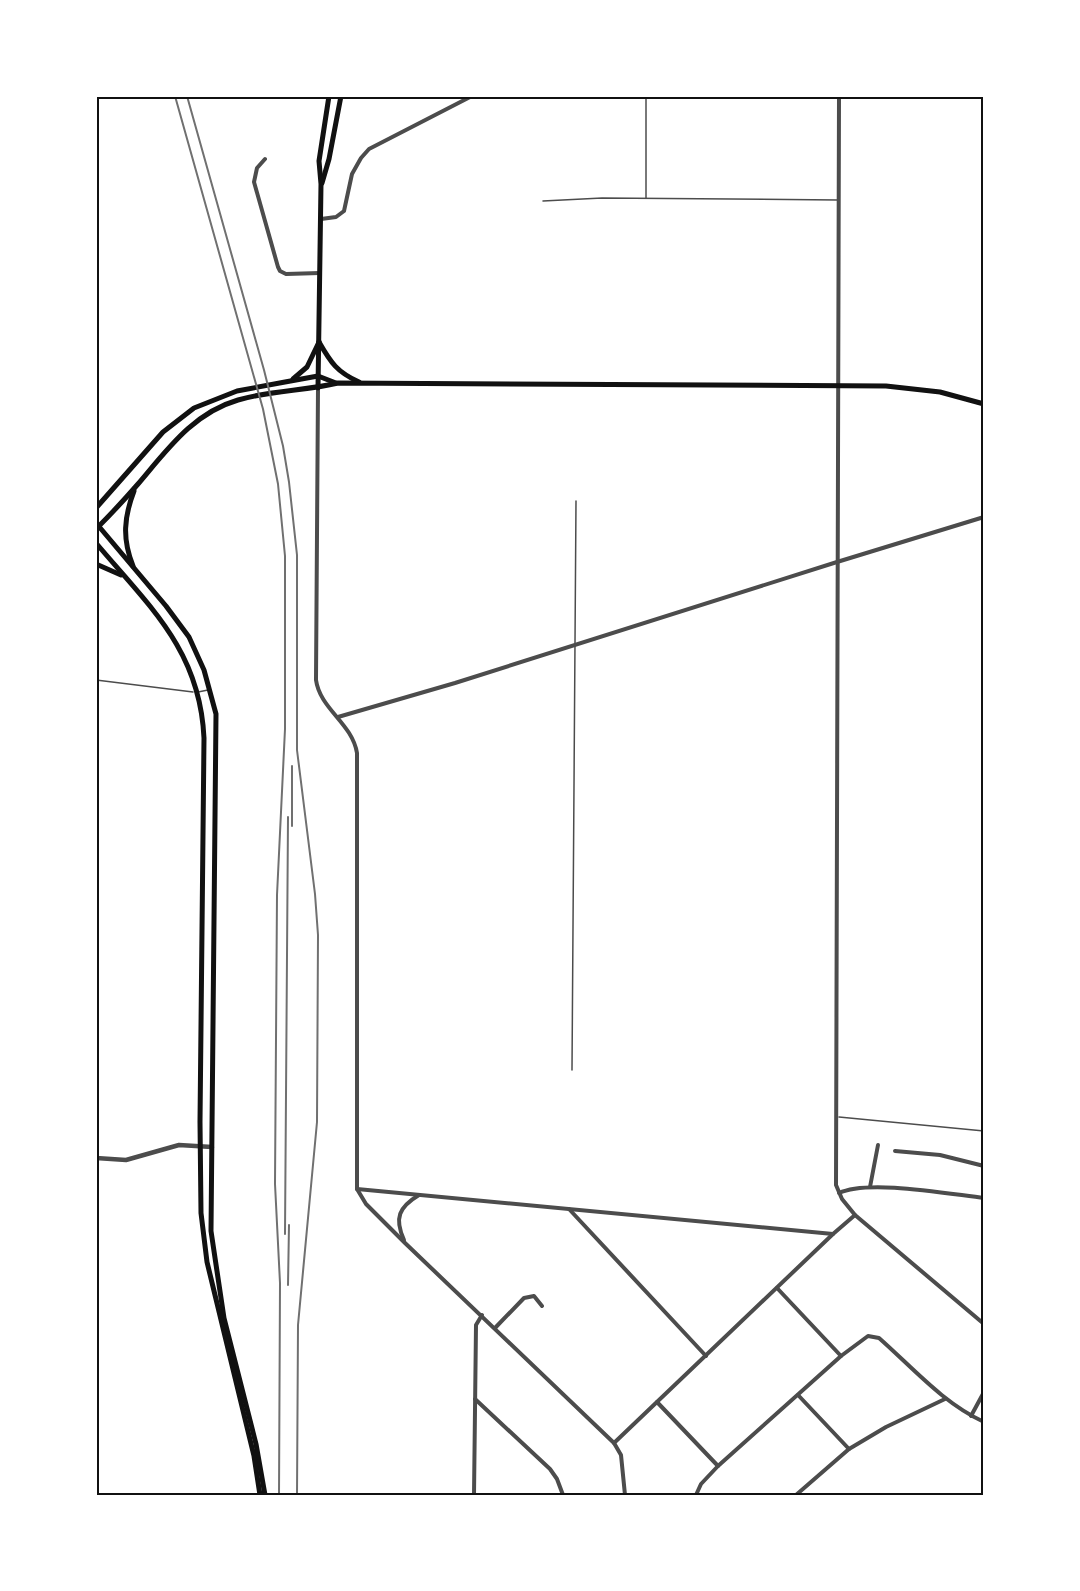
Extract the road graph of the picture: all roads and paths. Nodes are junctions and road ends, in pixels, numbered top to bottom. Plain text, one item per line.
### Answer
1 (329, 96) edge
2 (341, 96) edge
3 (472, 96) edge
4 (646, 96) edge
5 (839, 96) edge
6 (265, 159) dead end
7 (321, 184) junction
8 (646, 198) junction
9 (838, 200) junction
10 (543, 201) dead end
11 (321, 219) junction
12 (320, 273) junction
13 (319, 342) junction
14 (318, 376) junction
15 (292, 380) junction
16 (338, 383) junction
17 (364, 384) junction
18 (837, 385) junction
19 (318, 388) junction
20 (984, 405) edge
21 (136, 486) junction
22 (576, 501) dead end
23 (96, 508) edge
24 (984, 518) edge
25 (97, 526) edge
26 (96, 543) edge
27 (837, 561) junction
28 (96, 564) edge
29 (135, 570) junction
30 (125, 578) junction
31 (573, 645) junction
32 (96, 680) edge
33 (211, 690) junction
34 (196, 692) junction
35 (338, 717) junction
36 (572, 1070) dead end
37 (836, 1117) junction
38 (984, 1131) edge
39 (878, 1145) dead end
40 (212, 1147) junction
41 (200, 1148) junction
42 (895, 1151) dead end
43 (96, 1158) edge
44 (984, 1166) edge
45 (870, 1186) junction
46 (357, 1189) junction
47 (839, 1193) junction
48 (420, 1194) junction
49 (984, 1198) edge
50 (569, 1209) junction
51 (855, 1215) junction
52 (833, 1234) junction
53 (405, 1243) junction
54 (777, 1288) junction
55 (542, 1306) dead end
56 (482, 1315) junction
57 (984, 1324) edge
58 (495, 1328) junction
59 (706, 1356) junction
60 (841, 1356) junction
61 (984, 1392) edge
62 (798, 1395) junction
63 (474, 1399) junction
64 (945, 1399) junction
65 (657, 1402) junction
66 (971, 1416) junction
67 (984, 1422) edge
68 (614, 1443) junction
69 (849, 1449) junction
70 (718, 1466) junction
71 (262, 1495) edge
72 (474, 1495) edge
73 (563, 1495) edge
74 (625, 1495) edge
75 (696, 1495) edge
76 (796, 1495) edge

1 - 7 main road
2 - 7 main road
3 - 11 street
4 - 8 lane
5 - 9 street
6 - 12 street
7 - 11 main road
8 - 9 lane
8 - 10 lane
9 - 18 street
11 - 12 main road
12 - 13 main road
13 - 14 main road
13 - 15 main road
13 - 17 main road
14 - 15 main road
14 - 16 main road
14 - 19 main road
15 - 23 main road
16 - 17 main road
16 - 19 main road
17 - 18 main road
18 - 20 main road
18 - 27 street
19 - 21 main road
19 - 35 street
21 - 25 main road
21 - 29 main road
22 - 31 lane
24 - 27 street
25 - 29 main road
26 - 30 main road
27 - 31 street
27 - 37 street
28 - 30 main road
29 - 33 main road
30 - 34 main road
31 - 35 street
31 - 36 lane
32 - 34 lane
33 - 34 lane
33 - 40 main road
34 - 41 main road
35 - 46 street
37 - 38 lane
37 - 47 street
39 - 45 street
40 - 41 street
40 - 71 main road
41 - 43 street
41 - 71 main road
42 - 44 street
45 - 47 street
45 - 49 street
46 - 48 street
46 - 53 street
47 - 51 street
48 - 50 street
48 - 53 street
50 - 52 street
50 - 59 street
51 - 52 street
51 - 57 street
52 - 54 street
53 - 56 street
54 - 59 street
54 - 60 street
55 - 58 street
56 - 58 street
56 - 63 street
58 - 68 street
59 - 65 street
60 - 62 street
60 - 64 street
61 - 66 street
62 - 69 street
62 - 70 street
63 - 72 street
63 - 73 street
64 - 66 street
64 - 69 street
65 - 68 street
65 - 70 street
66 - 67 street
68 - 74 street
69 - 76 street
70 - 75 street

